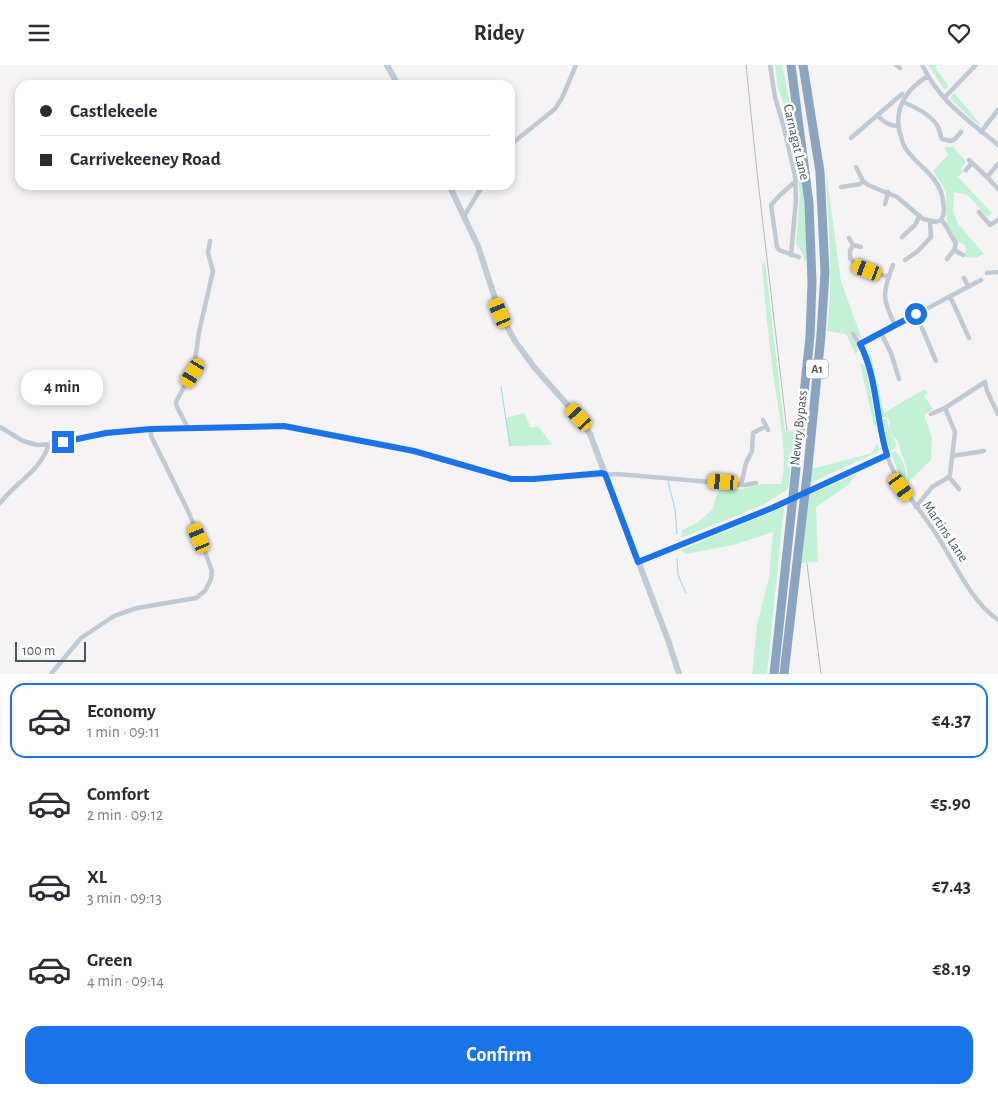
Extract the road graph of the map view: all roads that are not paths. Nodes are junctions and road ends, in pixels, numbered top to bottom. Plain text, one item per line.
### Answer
1 (387, 65) edge
2 (576, 65) edge
3 (770, 65) edge
4 (791, 65) edge
5 (803, 65) edge
6 (922, 65) edge
7 (976, 65) edge
8 (928, 76) junction
9 (395, 80) edge
10 (902, 93) dead end
11 (944, 97) junction
12 (903, 102) junction
13 (998, 110) edge
14 (878, 116) junction
15 (898, 126) junction
16 (961, 132) dead end
17 (981, 132) junction
18 (851, 138) dead end
19 (515, 141) edge
20 (998, 145) edge
21 (998, 164) edge
22 (864, 167) dead end
23 (966, 170) dead end
24 (987, 177) junction
25 (796, 181) junction
26 (863, 181) junction
27 (841, 187) dead end
28 (998, 189) edge
29 (451, 190) edge
30 (481, 190) edge
31 (888, 192) junction
32 (885, 204) dead end
33 (979, 212) dead end
34 (464, 216) junction
35 (919, 217) junction
36 (941, 220) junction
37 (998, 220) edge
38 (930, 221) junction
39 (902, 237) dead end
40 (849, 239) dead end
41 (210, 241) dead end
42 (853, 245) junction
43 (860, 247) dead end
44 (954, 250) junction
45 (791, 255) junction
46 (963, 255) dead end
47 (799, 257) dead end
48 (947, 259) dead end
49 (905, 261) dead end
50 (893, 265) dead end
51 (998, 272) edge
52 (987, 273) dead end
53 (888, 277) junction
54 (964, 278) dead end
55 (981, 280) dead end
56 (968, 286) junction
57 (950, 296) junction
58 (916, 314) junction
59 (895, 325) junction
60 (881, 333) junction
61 (853, 334) dead end
62 (969, 338) dead end
63 (860, 344) junction
64 (936, 361) dead end
65 (984, 375) dead end
66 (899, 379) dead end
67 (985, 382) junction
68 (946, 408) junction
69 (931, 414) dead end
70 (998, 415) edge
71 (763, 421) dead end
72 (0, 427) edge
73 (188, 428) junction
74 (151, 429) junction
75 (49, 444) junction
76 (984, 451) dead end
77 (887, 455) junction
78 (952, 455) junction
79 (605, 474) junction
80 (949, 477) junction
81 (756, 483) dead end
82 (741, 485) junction
83 (959, 489) dead end
84 (0, 503) edge
85 (916, 507) junction
86 (638, 562) junction
87 (998, 620) edge
88 (51, 674) edge
89 (679, 674) edge
90 (774, 674) edge
91 (784, 674) edge

1 - 9 street
2 - 19 street
3 - 25 street, Carnagat Lane
4 - 90 highway, Newry Bypass / A1
5 - 91 highway, Newry Bypass / A1
6 - 8 street
7 - 11 street
8 - 11 street
8 - 12 street
10 - 14 street
11 - 17 street
12 - 15 street
12 - 16 street
13 - 17 street
14 - 15 street
14 - 18 street
15 - 36 street
17 - 20 street
21 - 24 street
22 - 26 street
23 - 24 street
24 - 28 street
25 - 45 street, Carnagat Lane
25 - 45 street
26 - 27 street
26 - 31 street
29 - 34 street
30 - 34 street
31 - 32 street
31 - 35 street
33 - 37 street
34 - 79 street
35 - 38 street
35 - 39 street
36 - 38 street
36 - 44 street
38 - 49 street
40 - 42 street
41 - 73 street
42 - 43 street
42 - 53 street
44 - 46 street
44 - 48 street
45 - 47 street
50 - 53 street
51 - 52 street
53 - 59 street
54 - 56 street
55 - 56 street
56 - 57 street
57 - 58 street
57 - 62 street
58 - 59 street
58 - 64 street
59 - 60 street
60 - 63 street
60 - 66 street
61 - 63 street, Martins Lane
63 - 77 street, Martins Lane
65 - 67 street
67 - 68 street
67 - 70 street
68 - 69 street
68 - 78 street
71 - 82 street
72 - 75 street
73 - 74 street
73 - 79 street
74 - 75 street
74 - 88 street
75 - 84 street
76 - 78 street
77 - 85 street, Martins Lane
77 - 86 street
78 - 80 street
79 - 82 street
79 - 86 street
80 - 83 street
80 - 85 street
81 - 82 street
85 - 87 street, Martins Lane
86 - 89 street

